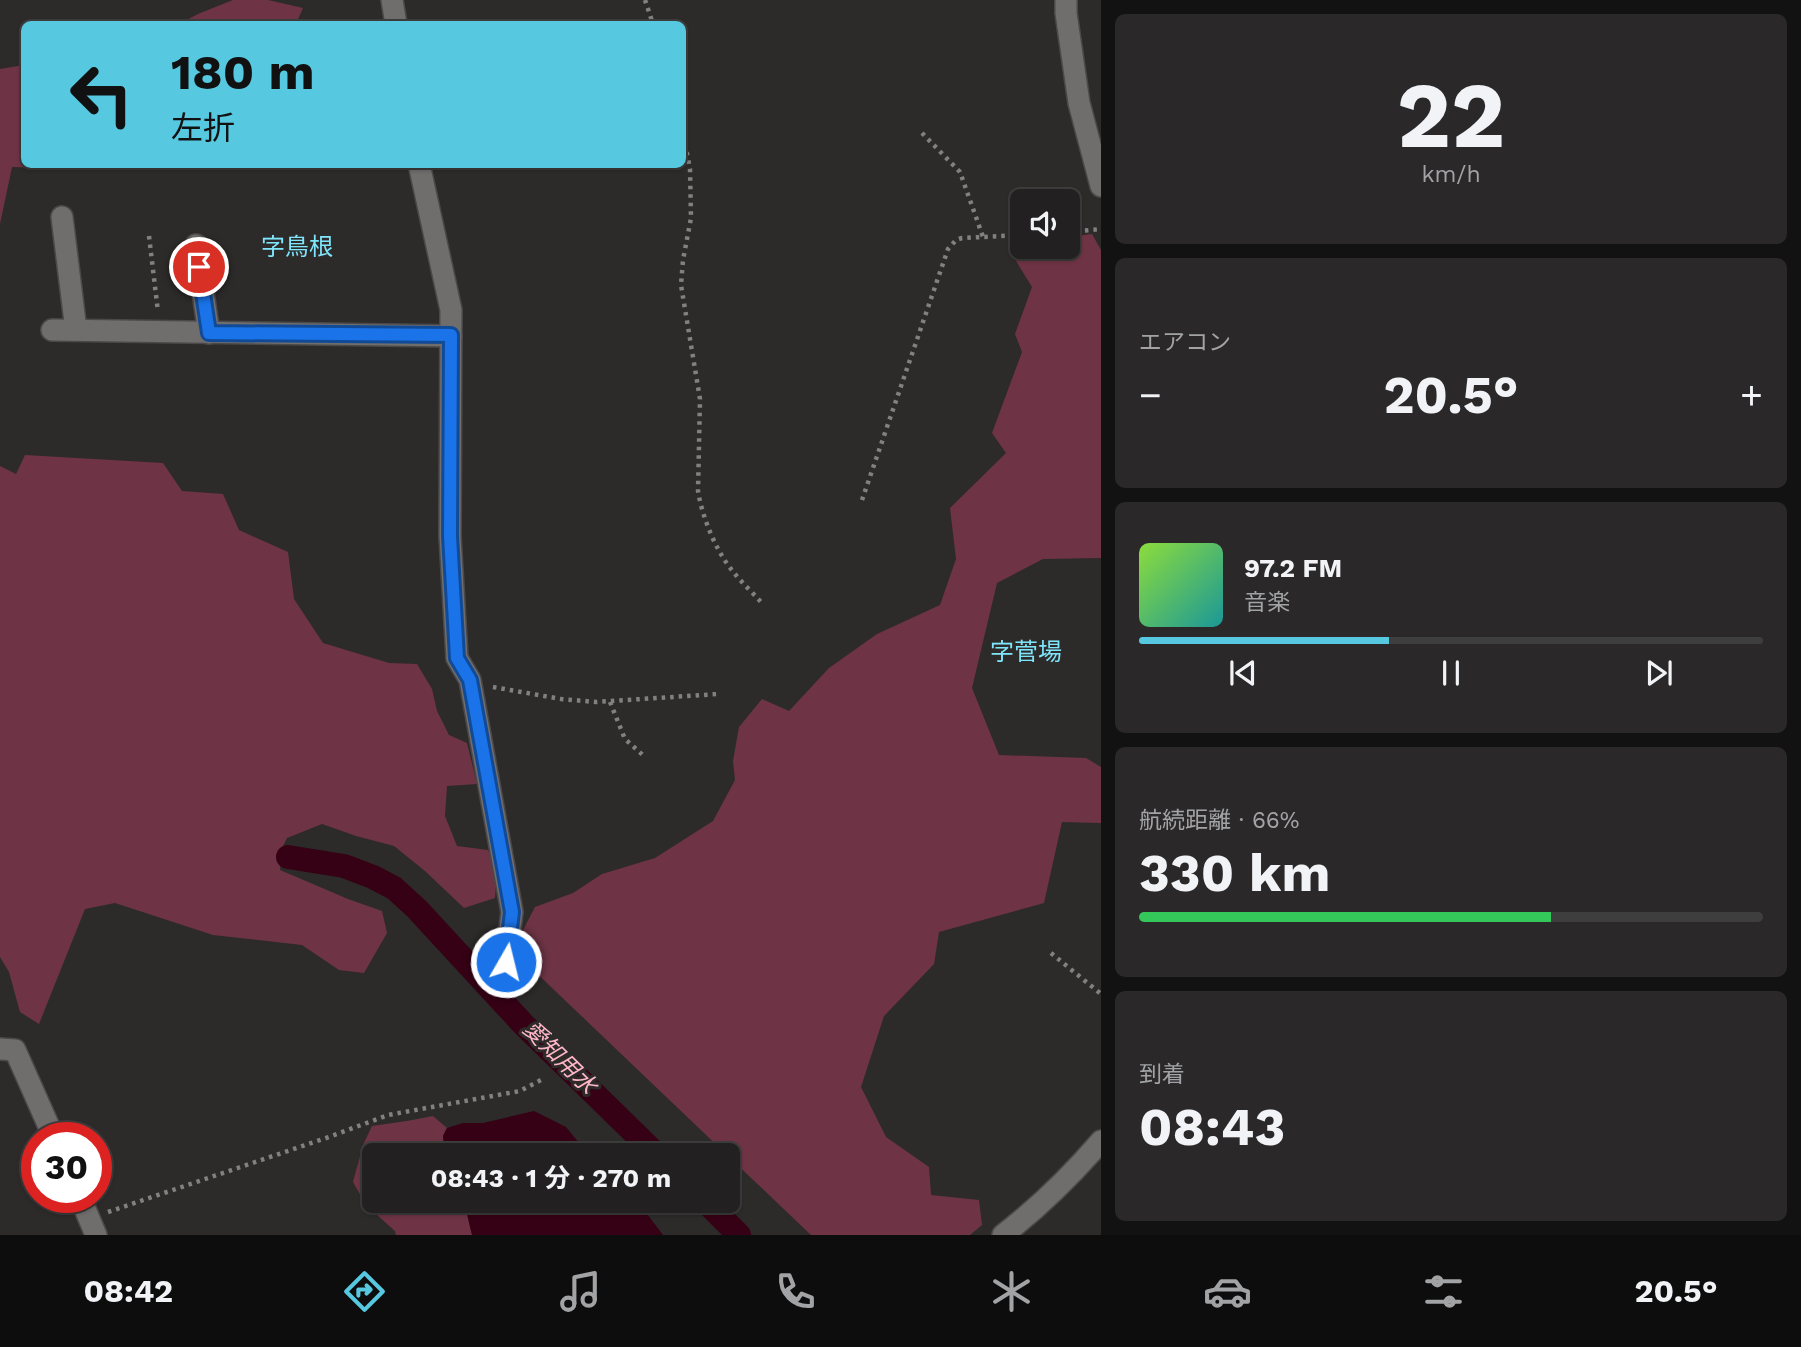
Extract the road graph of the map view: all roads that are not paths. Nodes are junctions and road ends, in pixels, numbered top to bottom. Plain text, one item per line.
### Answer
1 (393, 0) edge
2 (1066, 0) edge
3 (396, 21) edge
4 (420, 168) edge
5 (1101, 186) edge
6 (62, 217) dead end
7 (196, 245) dead end
8 (52, 330) dead end
9 (76, 330) junction
10 (209, 333) junction
11 (451, 335) junction
12 (506, 962) dead end
13 (0, 1049) edge
14 (47, 1122) edge
15 (1101, 1141) edge
16 (1003, 1235) edge

1 - 3 street
2 - 5 street
4 - 11 street
6 - 9 street
7 - 10 street
8 - 9 street
9 - 10 street
10 - 11 street
11 - 12 street
13 - 14 street
15 - 16 street

